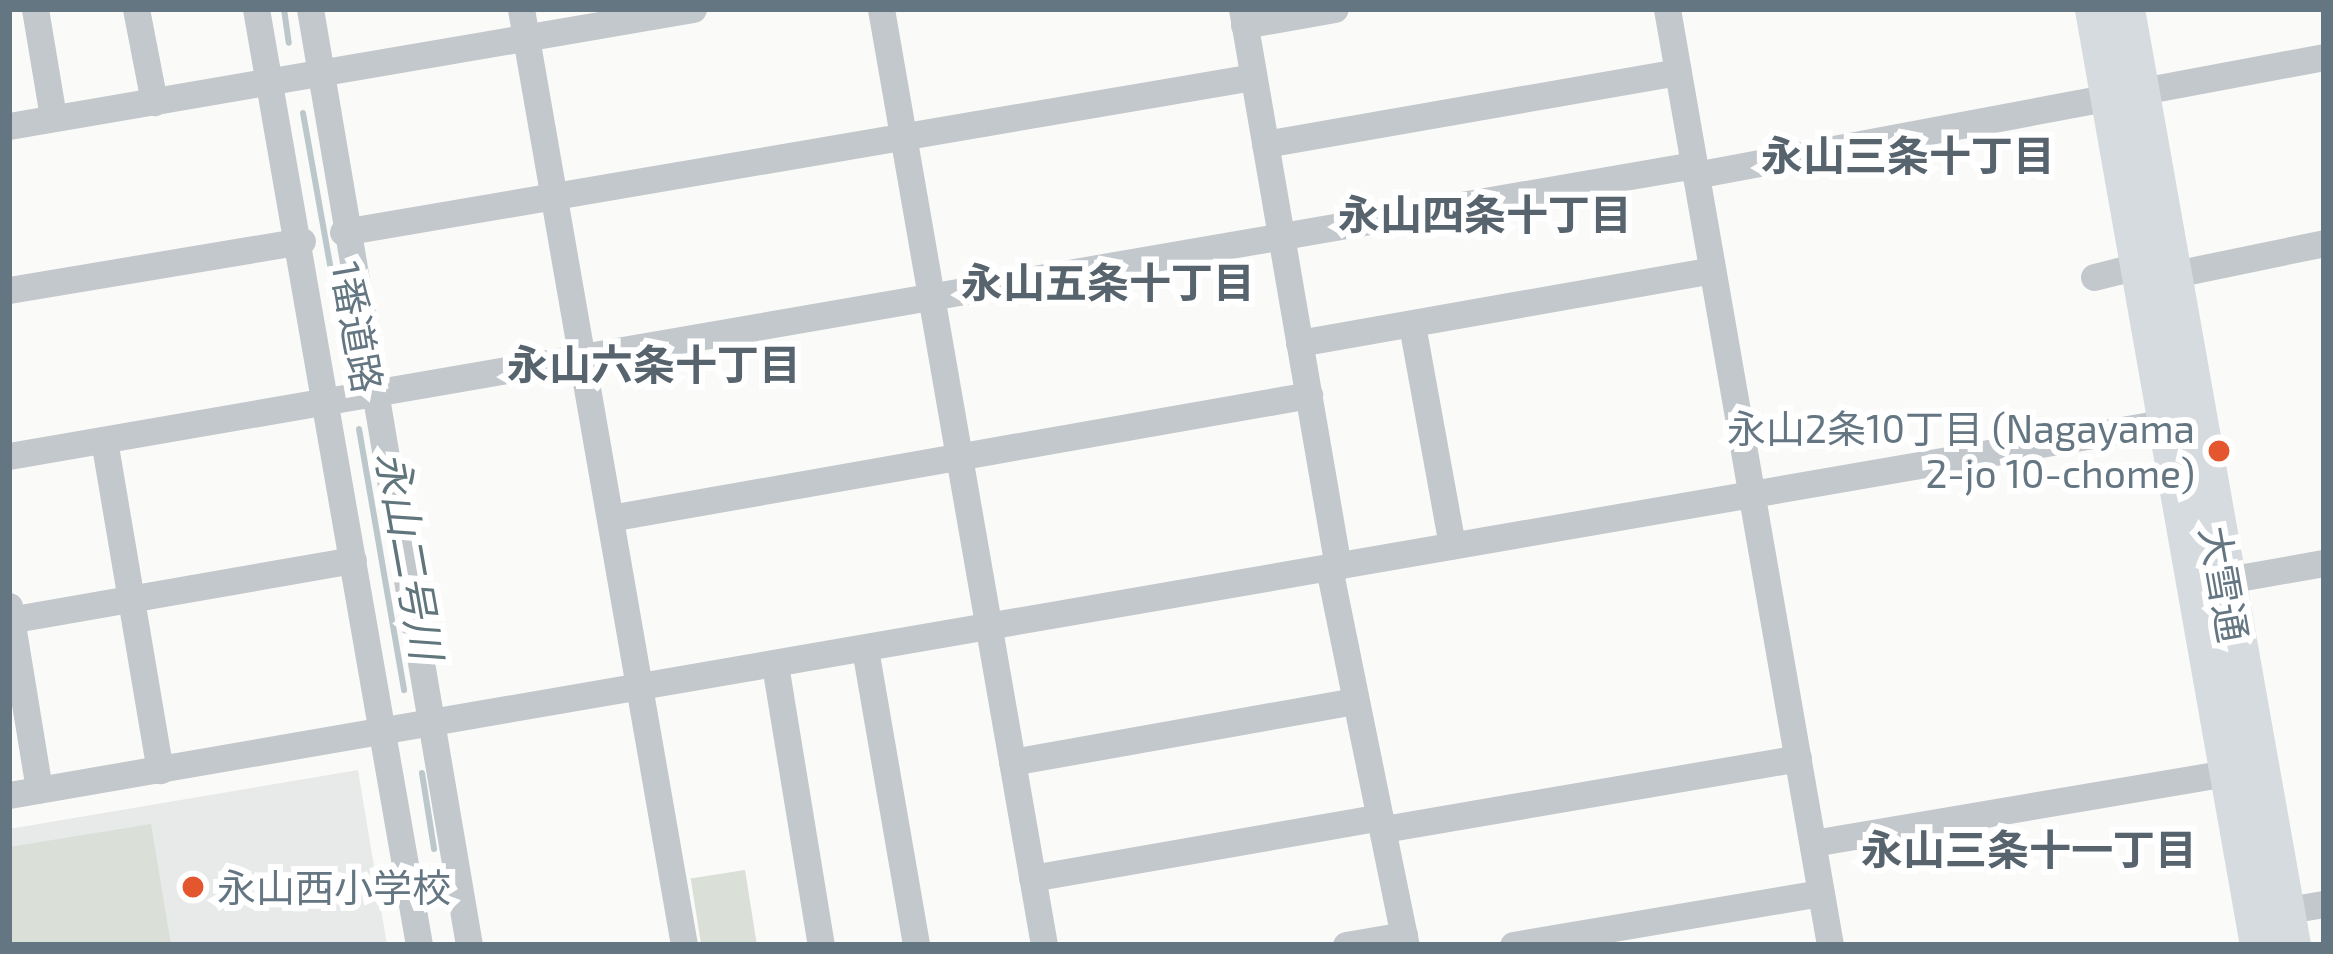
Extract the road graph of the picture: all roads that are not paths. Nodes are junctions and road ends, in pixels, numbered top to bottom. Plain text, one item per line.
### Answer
1 (35, 9) edge
2 (136, 9) edge
3 (256, 9) edge
4 (310, 9) edge
5 (693, 9) edge
6 (881, 9) edge
7 (1336, 9) edge
8 (1667, 9) edge
9 (2094, 9) edge
10 (2125, 9) edge
11 (1243, 17) edge
12 (524, 23) edge
13 (2324, 57) edge
14 (316, 72) junction
15 (1678, 72) junction
16 (1253, 77) junction
17 (269, 81) junction
18 (2123, 95) junction
19 (154, 102) junction
20 (52, 118) junction
21 (9, 126) edge
22 (903, 137) junction
23 (1265, 144) junction
24 (1694, 170) junction
25 (554, 196) junction
26 (343, 232) junction
27 (1281, 236) junction
28 (302, 241) junction
29 (2324, 243) edge
30 (1712, 270) junction
31 (2154, 271) junction
32 (2094, 277) dead end
33 (9, 290) edge
34 (931, 297) junction
35 (1412, 325) junction
36 (1300, 344) junction
37 (583, 356) junction
38 (374, 392) junction
39 (1309, 395) junction
40 (331, 402) junction
41 (2180, 420) junction
42 (104, 440) junction
43 (9, 456) edge
44 (958, 456) junction
45 (1750, 494) junction
46 (610, 518) junction
47 (1452, 545) junction
48 (353, 560) junction
49 (2324, 563) edge
50 (1334, 568) junction
51 (2208, 583) junction
52 (129, 599) junction
53 (10, 615) edge
54 (988, 627) junction
55 (865, 649) junction
56 (775, 664) junction
57 (639, 687) junction
58 (1355, 701) junction
59 (430, 724) junction
60 (381, 732) junction
61 (1798, 758) junction
62 (1012, 763) junction
63 (160, 770) junction
64 (2243, 770) junction
65 (40, 790) junction
66 (9, 795) edge
67 (1382, 823) junction
68 (1813, 843) junction
69 (1032, 878) junction
70 (1821, 893) junction
71 (2283, 924) edge
72 (1405, 940) edge
73 (419, 945) edge
74 (469, 945) edge
75 (684, 945) edge
76 (821, 945) edge
77 (916, 945) edge
78 (1044, 945) edge
79 (1346, 945) edge
80 (1513, 945) edge
81 (1830, 945) edge

1 - 20 street
2 - 19 street
3 - 17 street, 1番道路
4 - 14 street
5 - 12 street
6 - 22 street
7 - 11 street
8 - 15 street
9 - 18 highway, 大雪通
10 - 18 highway, 大雪通
11 - 16 street
12 - 14 street
12 - 25 street
13 - 18 street
14 - 17 street
14 - 26 street
15 - 23 street
15 - 24 street
16 - 22 street
16 - 23 street
17 - 19 street
17 - 28 street, 1番道路
18 - 24 street
18 - 31 highway, 大雪通
19 - 20 street
20 - 21 street
22 - 25 street
22 - 34 street
23 - 27 street
24 - 27 street
24 - 30 street
25 - 26 street
25 - 37 street
26 - 38 street
27 - 34 street
27 - 36 street
28 - 33 street
28 - 40 street, 1番道路
29 - 31 street
30 - 35 street
30 - 45 street
31 - 32 street
31 - 41 highway, 大雪通
34 - 37 street
34 - 44 street
35 - 36 street
35 - 47 street
36 - 39 street
37 - 38 street
37 - 46 street
38 - 40 street
38 - 59 street
39 - 44 street
39 - 50 street
40 - 42 street
40 - 48 street, 1番道路
41 - 45 street
41 - 51 highway, 大雪通
42 - 43 street
42 - 52 street
44 - 46 street
44 - 54 street
45 - 47 street
45 - 61 street
46 - 57 street
47 - 50 street
48 - 52 street
48 - 60 street, 1番道路
49 - 51 street
50 - 54 street
50 - 58 street
51 - 64 highway, 大雪通
52 - 53 street
52 - 63 street
53 - 65 street
54 - 55 street
54 - 62 street
55 - 56 street
55 - 77 street
56 - 57 street
56 - 76 street
57 - 59 street
57 - 75 street
58 - 62 street
58 - 67 street
59 - 60 street
59 - 74 street
60 - 63 street
60 - 73 street, 1番道路
61 - 67 street
61 - 68 street
62 - 69 street
63 - 65 street
64 - 68 street
64 - 71 highway, 大雪通
65 - 66 street
67 - 69 street
67 - 72 street
68 - 70 street
69 - 78 street
70 - 80 street
70 - 81 street
72 - 79 street

